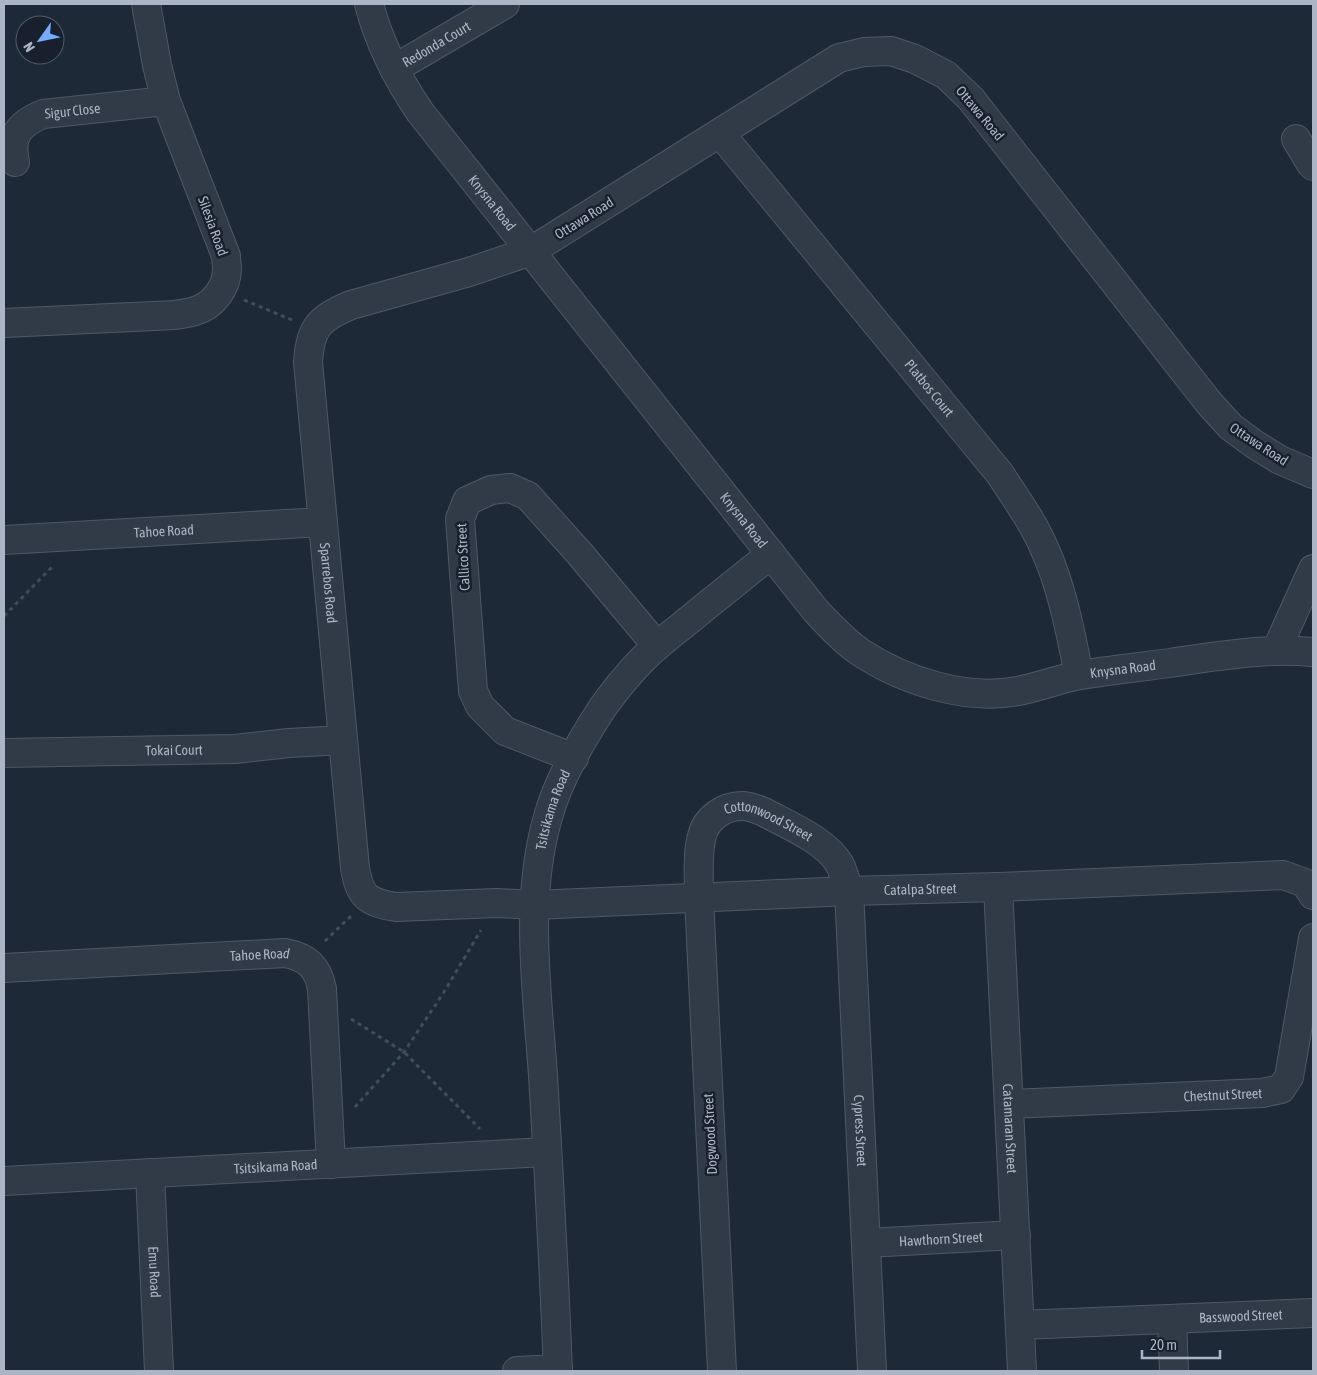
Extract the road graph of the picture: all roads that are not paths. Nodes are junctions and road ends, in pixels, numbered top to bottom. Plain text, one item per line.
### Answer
1 (146, 4) edge
2 (369, 4) edge
3 (505, 4) edge
4 (394, 69) junction
5 (166, 101) junction
6 (720, 133) junction
7 (1296, 139) dead end
8 (15, 162) dead end
9 (1313, 166) edge
10 (531, 251) junction
11 (4, 323) edge
12 (1313, 474) edge
13 (323, 522) junction
14 (4, 540) edge
15 (771, 554) junction
16 (1313, 569) edge
17 (656, 646) junction
18 (1276, 651) junction
19 (1313, 652) edge
20 (1079, 675) junction
21 (343, 740) junction
22 (4, 753) edge
23 (574, 758) junction
24 (998, 887) junction
25 (1309, 889) edge
26 (849, 891) junction
27 (699, 898) junction
28 (534, 905) junction
29 (1313, 938) edge
30 (4, 968) edge
31 (1009, 1104) junction
32 (547, 1152) junction
33 (331, 1164) junction
34 (150, 1173) junction
35 (4, 1181) edge
36 (1016, 1235) junction
37 (866, 1243) junction
38 (1313, 1313) edge
39 (1172, 1319) junction
40 (1020, 1325) junction
41 (558, 1370) edge
42 (160, 1371) edge
43 (517, 1371) edge
44 (722, 1371) edge
45 (872, 1371) edge
46 (1022, 1371) edge
47 (1174, 1371) edge

1 - 5 street, Silesia Road
2 - 4 street, Knysna Road
3 - 4 street, Redonda Court
4 - 10 street, Knysna Road
5 - 8 street, Sigur Close
5 - 11 street, Silesia Road
6 - 10 street, Ottawa Road
6 - 12 street, Ottawa Road
6 - 20 street, Platbos Court
7 - 9 street
10 - 13 street, Sparrebos Road
10 - 15 street, Knysna Road
13 - 14 street, Tahoe Road
13 - 21 street, Sparrebos Road
15 - 17 street, Tsitsikama Road
15 - 20 street, Knysna Road
16 - 18 street
17 - 23 street, Tsitsikama Road
17 - 23 street, Callico Street
18 - 19 street, Knysna Road
18 - 20 street, Knysna Road
21 - 22 street, Tokai Court
21 - 28 street, Sparrebos Road
23 - 28 street, Tsitsikama Road
24 - 25 street, Catalpa Street
24 - 26 street, Catalpa Street
24 - 31 street, Catamaran Street
26 - 27 street, Catalpa Street
26 - 27 street, Cottonwood Street
26 - 37 street, Cypress Street
27 - 28 street, Catalpa Street
27 - 44 street, Dogwood Street
28 - 32 street, Tsitsikama Road
29 - 31 street, Chestnut Street
30 - 33 street, Tahoe Road
31 - 36 street, Catamaran Street
32 - 33 street, Tsitsikama Road
32 - 41 street, Tsitsikama Road
33 - 34 street, Tsitsikama Road
34 - 35 street, Tsitsikama Road
34 - 42 street, Emu Road
36 - 37 street, Hawthorn Street
36 - 40 street, Catamaran Street
37 - 45 street, Cypress Street
38 - 39 street, Basswood Street
39 - 40 street, Basswood Street
39 - 47 street
40 - 46 street, Catamaran Street
41 - 43 street

